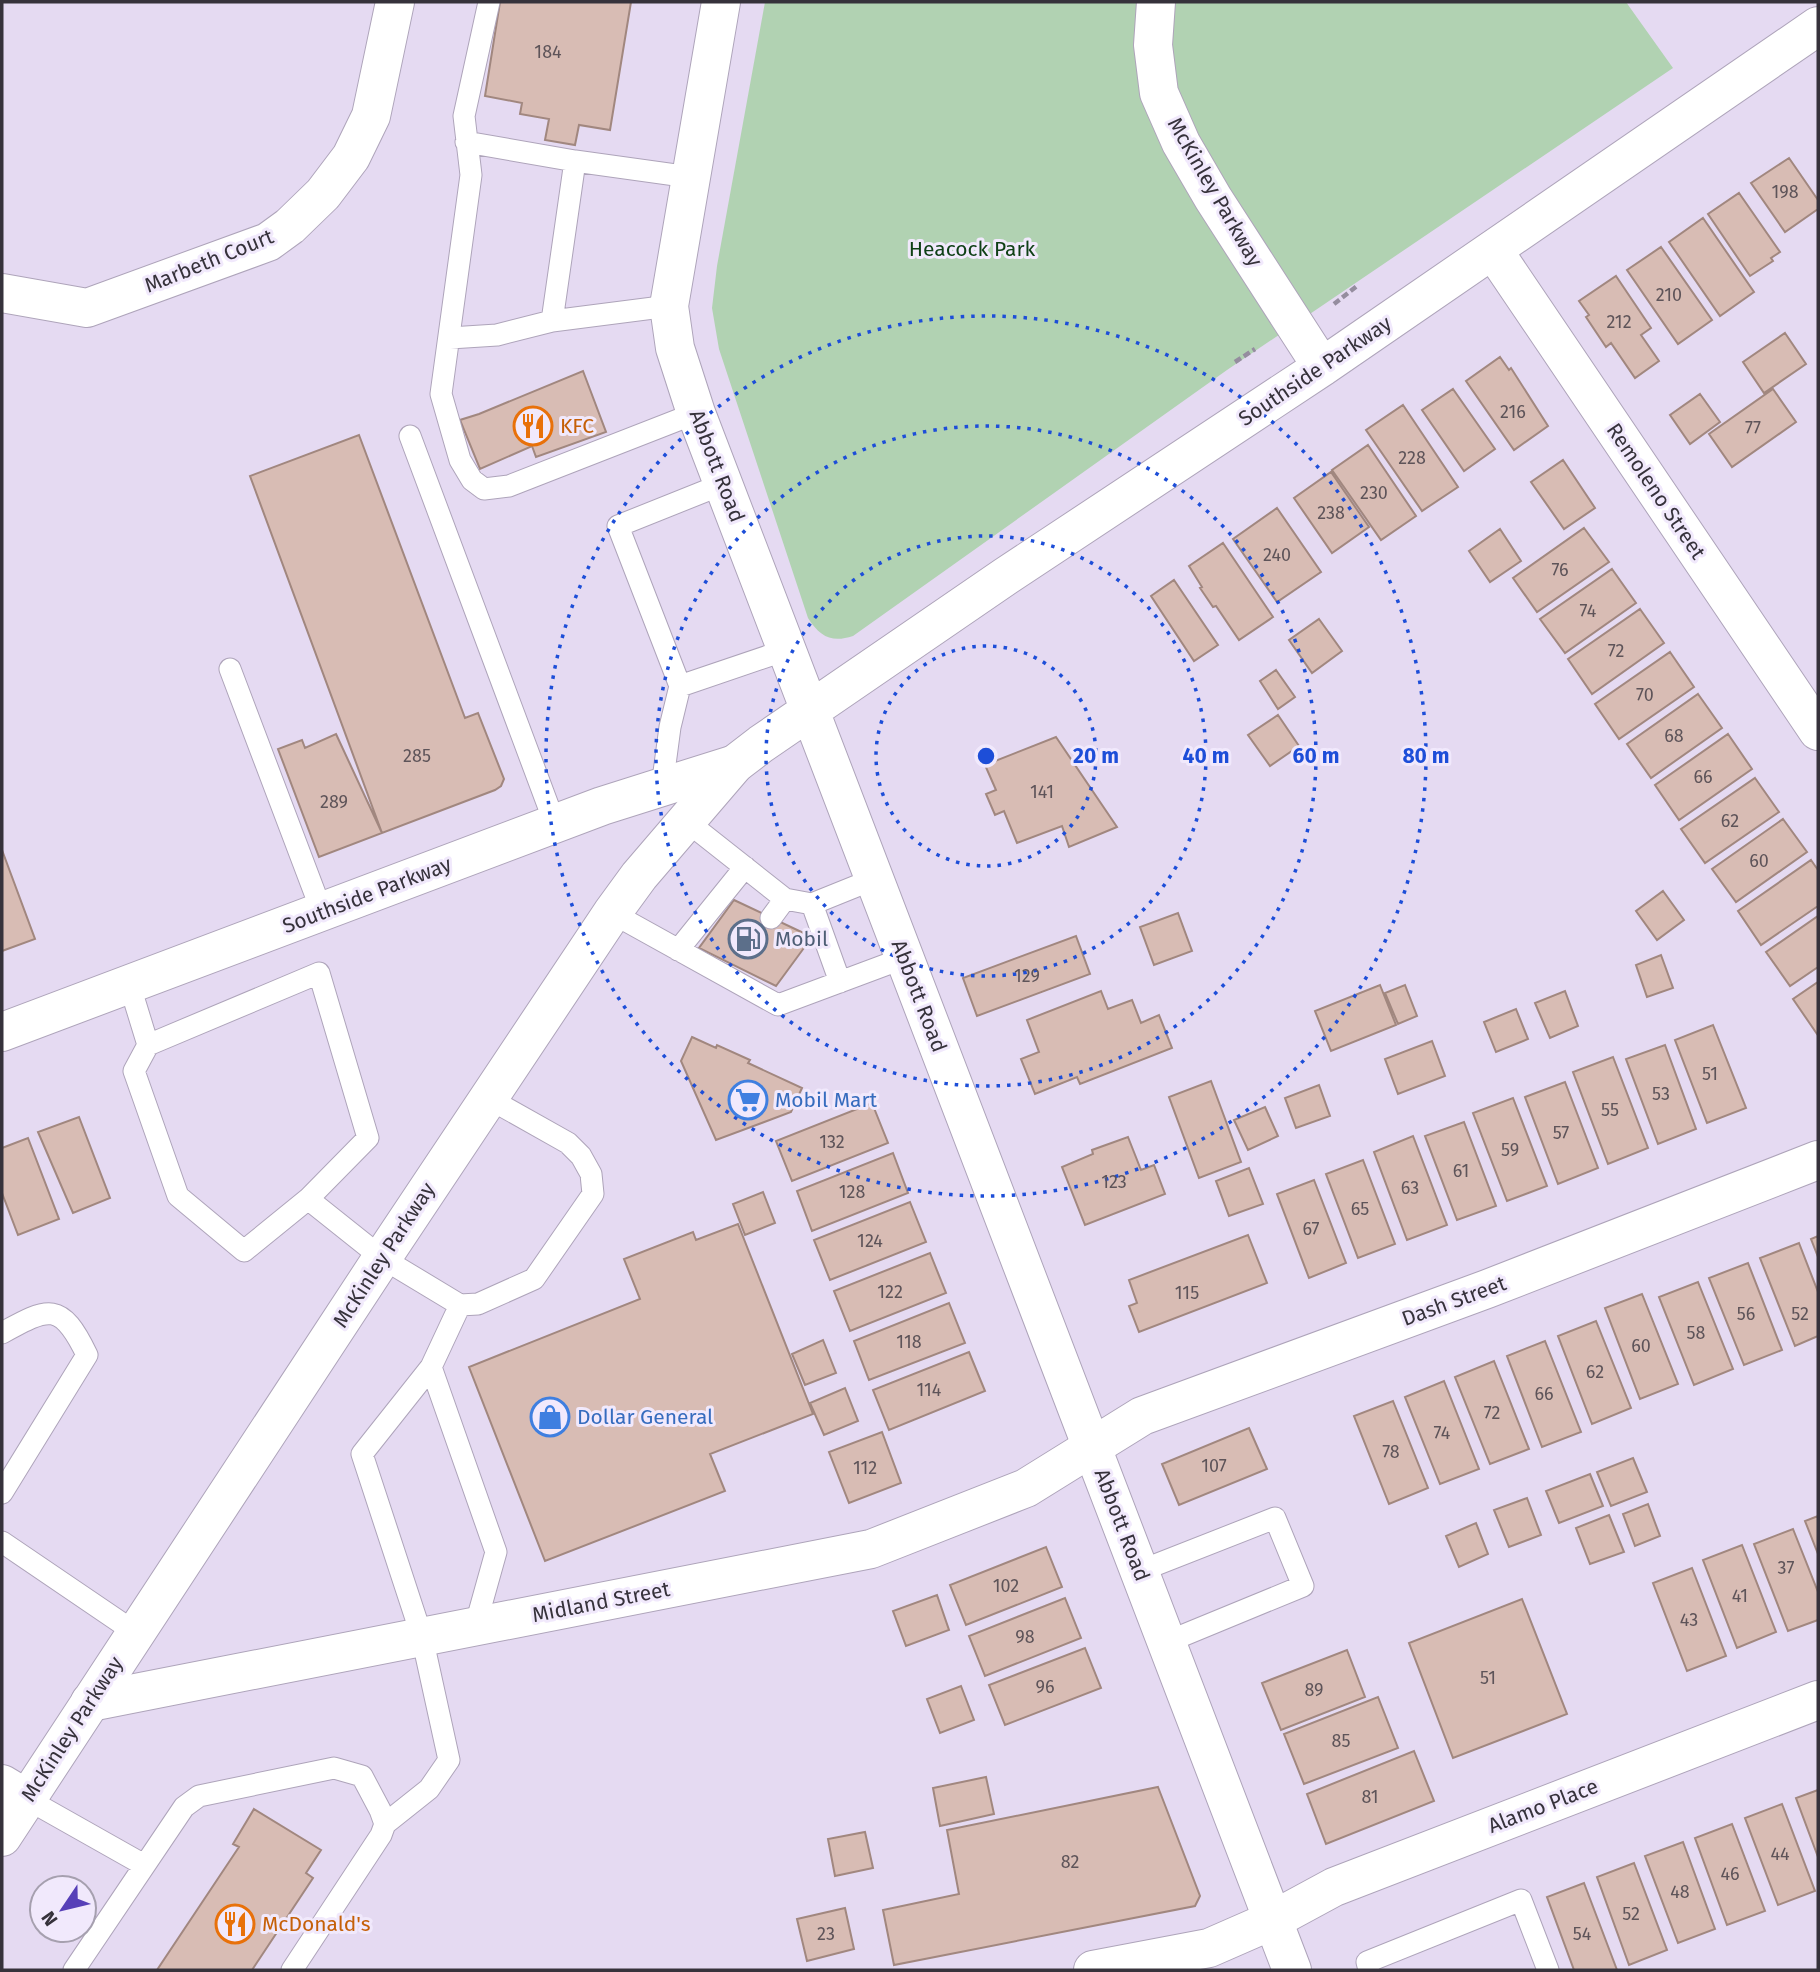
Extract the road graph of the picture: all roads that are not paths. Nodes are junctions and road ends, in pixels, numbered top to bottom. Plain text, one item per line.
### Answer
1 (396, 2) edge
2 (489, 2) edge
3 (721, 2) edge
4 (1156, 2) edge
5 (1818, 26) edge
6 (467, 142) junction
7 (575, 161) junction
8 (690, 177) junction
9 (1493, 250) junction
10 (2, 293) edge
11 (668, 306) junction
12 (552, 321) junction
13 (450, 338) junction
14 (1322, 367) junction
15 (696, 413) junction
16 (410, 436) dead end
17 (723, 484) junction
18 (786, 650) junction
19 (230, 669) dead end
20 (680, 686) junction
21 (809, 711) junction
22 (1818, 731) edge
23 (735, 764) junction
24 (662, 787) junction
25 (685, 820) junction
26 (555, 824) junction
27 (745, 867) junction
28 (874, 879) junction
29 (785, 899) junction
30 (812, 904) junction
31 (322, 912) junction
32 (612, 914) junction
33 (771, 918) dead end
34 (678, 950) junction
35 (904, 958) junction
36 (129, 982) junction
37 (840, 982) junction
38 (2, 1032) edge
39 (148, 1045) junction
40 (488, 1098) junction
41 (1818, 1160) edge
42 (308, 1199) junction
43 (382, 1258) junction
44 (460, 1304) junction
45 (2, 1333) edge
46 (431, 1367) junction
47 (1093, 1447) junction
48 (2, 1493) edge
49 (2, 1542) edge
50 (1140, 1571) junction
51 (475, 1627) junction
52 (136, 1633) junction
53 (422, 1637) junction
54 (1167, 1642) junction
55 (1818, 1700) edge
56 (90, 1702) junction
57 (14, 1791) edge
58 (385, 1824) junction
59 (2, 1837) edge
60 (145, 1865) junction
61 (1273, 1920) junction
62 (74, 1970) edge
63 (292, 1970) edge
64 (1093, 1970) edge
65 (1292, 1970) edge
66 (1370, 1970) edge
67 (1548, 1970) edge

1 - 10 street, Marbeth Court
2 - 6 lane
3 - 8 street, Abbott Road
4 - 14 street, McKinley Parkway
5 - 9 street, Southside Parkway
6 - 7 lane
6 - 13 lane
7 - 8 lane
7 - 12 lane
8 - 11 street, Abbott Road
9 - 14 street, Southside Parkway
9 - 22 street, Remoleno Street
11 - 12 lane
11 - 15 street, Abbott Road
12 - 13 lane
13 - 15 lane
14 - 21 street, Southside Parkway
15 - 17 street, Abbott Road
16 - 26 lane
17 - 18 street, Abbott Road
17 - 20 lane
18 - 20 lane
18 - 21 street, Abbott Road
19 - 31 lane
20 - 24 lane
21 - 23 street, McKinley Parkway
21 - 28 street, Abbott Road
23 - 24 street, Southside Parkway
23 - 25 street, McKinley Parkway
24 - 26 street, Southside Parkway
25 - 27 lane
25 - 32 street, McKinley Parkway
26 - 31 street, Southside Parkway
27 - 29 lane
27 - 34 lane
28 - 30 lane
28 - 35 street, Abbott Road
29 - 30 lane
29 - 33 lane
30 - 37 lane
31 - 36 street, Southside Parkway
32 - 34 lane
32 - 40 street, McKinley Parkway
34 - 37 lane
35 - 37 lane
35 - 47 street, Abbott Road
36 - 38 street, Southside Parkway
36 - 39 lane
39 - 42 lane
39 - 42 lane
40 - 43 street, McKinley Parkway
40 - 44 lane
41 - 47 street, Dash Street
42 - 43 lane
43 - 44 lane
43 - 52 street, McKinley Parkway
44 - 46 lane
45 - 48 lane
46 - 51 lane
46 - 53 lane
47 - 50 street, Abbott Road
47 - 51 street, Midland Street
49 - 52 lane
50 - 54 street, Abbott Road
50 - 54 lane
51 - 53 street, Midland Street
52 - 56 street, McKinley Parkway
53 - 56 street, Midland Street
53 - 58 lane
54 - 61 street, Abbott Road
55 - 61 street, Alamo Place
56 - 57 street, McKinley Parkway
57 - 59 street, McKinley Parkway
57 - 60 lane
58 - 60 lane
58 - 63 lane
60 - 62 lane
61 - 64 street, Alamo Place
61 - 65 street, Abbott Road
66 - 67 lane

